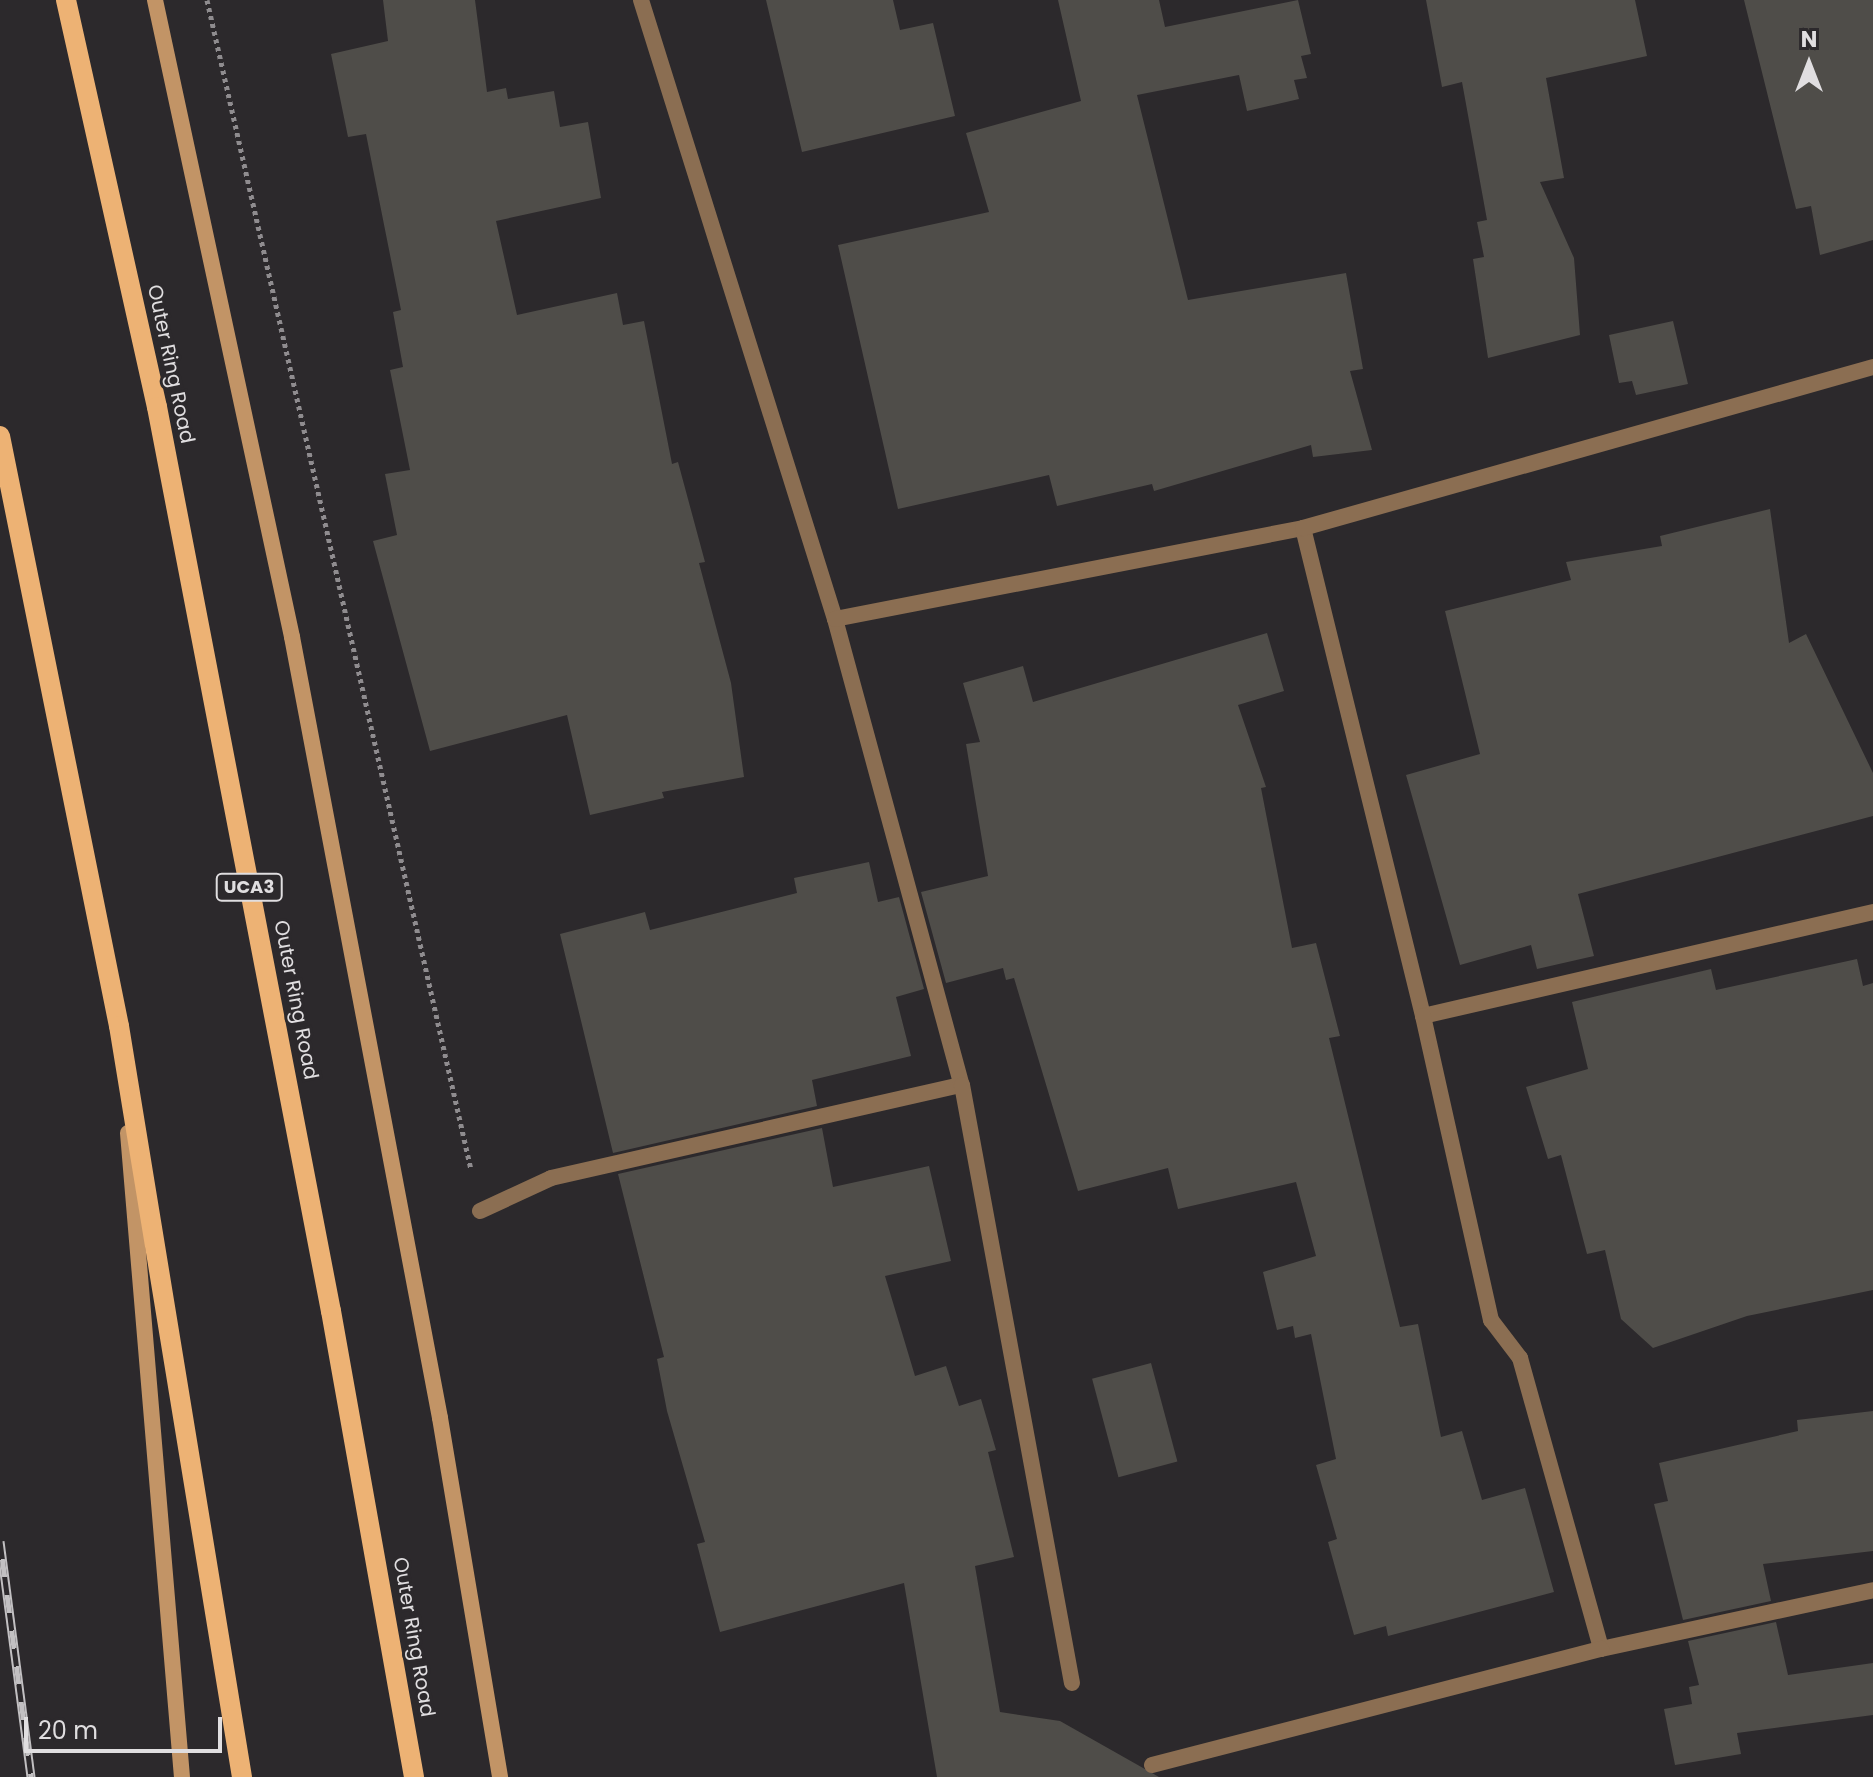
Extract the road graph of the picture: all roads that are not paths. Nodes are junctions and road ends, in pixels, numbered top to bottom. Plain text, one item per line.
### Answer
1 (66, 0) edge
2 (155, 0) edge
3 (641, 0) edge
4 (1873, 367) edge
5 (0, 436) edge
6 (1303, 528) junction
7 (835, 619) junction
8 (1873, 912) edge
9 (1423, 1016) junction
10 (119, 1026) junction
11 (962, 1085) junction
12 (480, 1211) road end
13 (1873, 1590) edge
14 (1601, 1649) junction
15 (1072, 1683) dead end
16 (1152, 1765) dead end
17 (182, 1777) edge
18 (242, 1777) edge
19 (414, 1777) edge
20 (500, 1777) edge

1 - 19 main road, Outer Ring Road / UCA3
2 - 20 main road
3 - 7 street
4 - 6 street
5 - 10 main road
6 - 7 street
6 - 9 street
7 - 11 street
8 - 9 street
9 - 14 street
10 - 17 main road
10 - 18 main road
11 - 12 street
11 - 15 street
13 - 14 street
14 - 16 street

